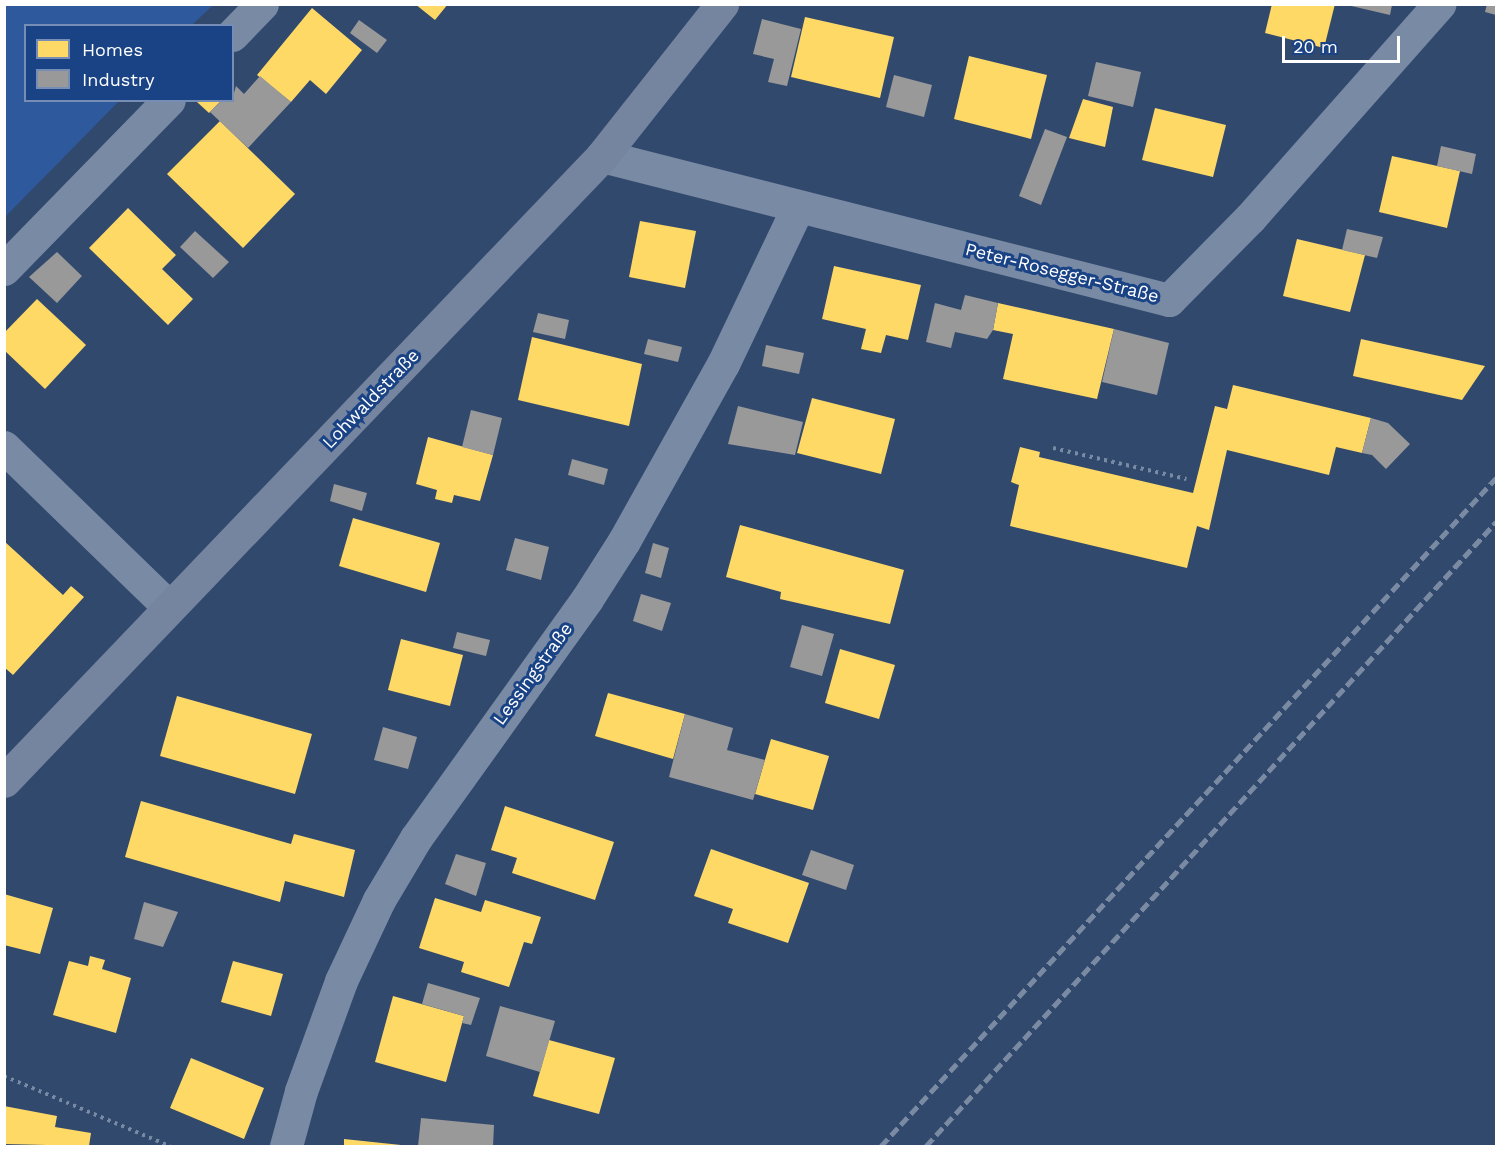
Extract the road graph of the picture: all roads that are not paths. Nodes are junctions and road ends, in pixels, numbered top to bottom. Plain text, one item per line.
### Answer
1 (262, 4) edge
2 (722, 4) edge
3 (1439, 4) edge
4 (234, 33) edge
5 (167, 102) edge
6 (602, 156) junction
7 (798, 207) junction
8 (4, 269) edge
9 (4, 447) edge
10 (169, 607) junction
11 (4, 781) edge
12 (286, 1146) edge

1 - 4 street
2 - 6 street, Lohwaldstraße
3 - 7 street, Peter-Rosegger-Straße
5 - 8 street
6 - 7 street, Peter-Rosegger-Straße
6 - 10 street, Lohwaldstraße
7 - 12 street, Lessingstraße
9 - 10 street
10 - 11 street, Lohwaldstraße

